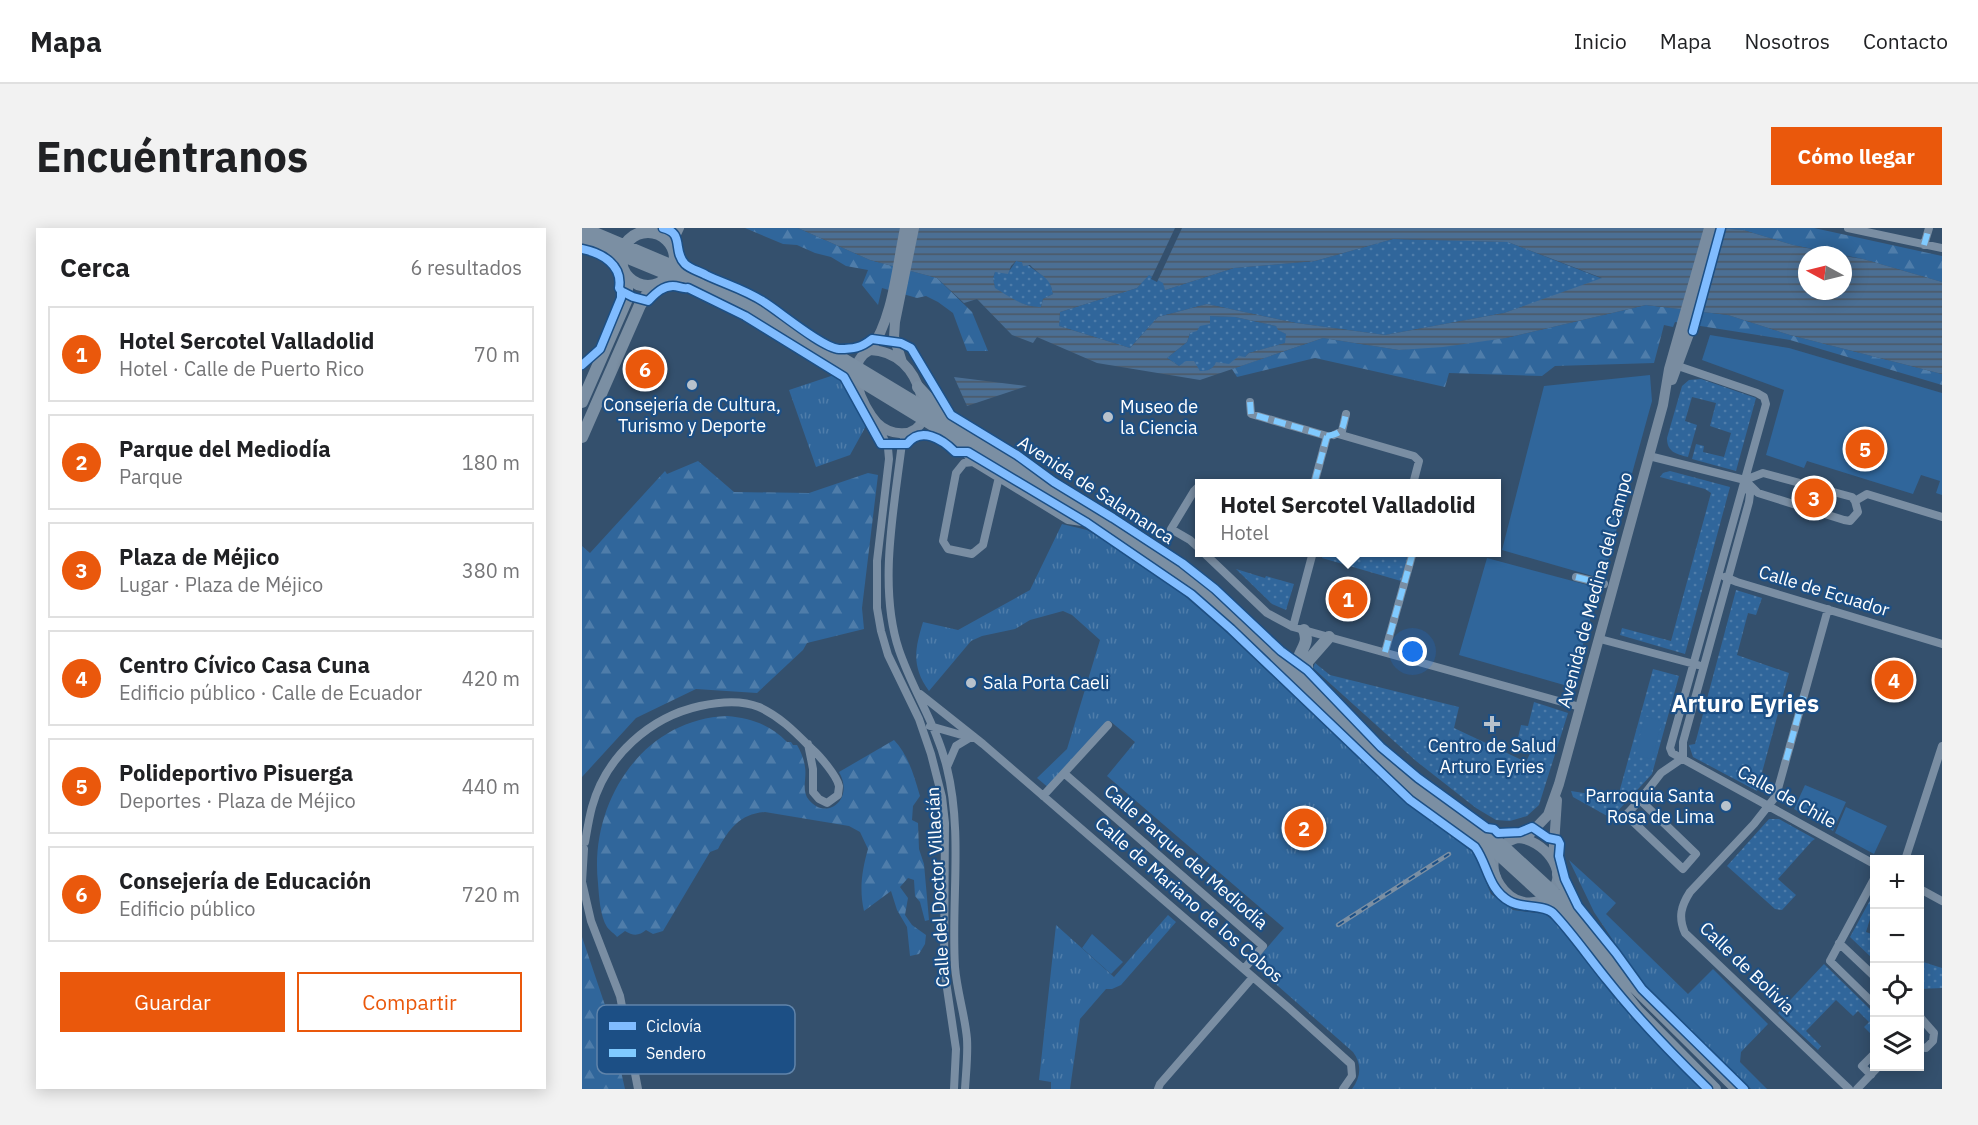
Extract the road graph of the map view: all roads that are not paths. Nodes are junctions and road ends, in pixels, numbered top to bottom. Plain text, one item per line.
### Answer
1 (680, 228) edge
2 (905, 228) edge
3 (914, 228) edge
4 (1709, 228) edge
5 (1718, 228) edge
6 (1848, 228) edge
7 (1929, 228) edge
8 (584, 236) edge
9 (1924, 245) junction
10 (671, 247) junction
11 (1942, 248) edge
12 (623, 250) junction
13 (672, 270) junction
14 (625, 273) junction
15 (653, 286) junction
16 (892, 313) junction
17 (1685, 329) junction
18 (870, 350) junction
19 (902, 362) junction
20 (1678, 366) junction
21 (856, 372) junction
22 (918, 387) junction
23 (582, 402) edge
24 (1250, 402) dead end
25 (1663, 405) junction
26 (923, 413) junction
27 (1346, 414) dead end
28 (878, 424) junction
29 (955, 433) junction
30 (907, 434) junction
31 (1338, 434) junction
32 (1328, 436) junction
33 (582, 437) edge
34 (1649, 456) junction
35 (1751, 458) junction
36 (973, 462) junction
37 (1763, 473) junction
38 (999, 477) junction
39 (1315, 479) edge
40 (1414, 479) edge
41 (1744, 480) junction
42 (1195, 490) edge
43 (1855, 501) junction
44 (1942, 517) edge
45 (1092, 522) junction
46 (1195, 544) edge
47 (1725, 546) junction
48 (1737, 548) junction
49 (1208, 557) edge
50 (1312, 557) edge
51 (1412, 557) edge
52 (1576, 577) dead end
53 (1728, 579) junction
54 (1604, 584) dead end
55 (1828, 609) junction
56 (1298, 628) junction
57 (1329, 637) junction
58 (1600, 639) junction
59 (1942, 644) edge
60 (1384, 652) junction
61 (1299, 657) junction
62 (1284, 659) junction
63 (1693, 664) junction
64 (1704, 667) junction
65 (1298, 673) junction
66 (1298, 687) junction
67 (1316, 690) junction
68 (920, 694) junction
69 (1580, 707) junction
70 (919, 719) junction
71 (931, 724) junction
72 (1108, 724) dead end
73 (957, 726) junction
74 (924, 734) junction
75 (971, 737) junction
76 (808, 744) junction
77 (983, 744) junction
78 (956, 746) junction
79 (1942, 746) edge
80 (1670, 748) junction
81 (1941, 756) edge
82 (1683, 758) junction
83 (947, 768) junction
84 (1661, 773) junction
85 (1065, 774) junction
86 (1559, 784) junction
87 (1044, 796) junction
88 (1640, 800) junction
89 (592, 805) junction
90 (1769, 806) junction
91 (582, 815) edge
92 (1469, 833) junction
93 (1526, 838) junction
94 (583, 845) edge
95 (1499, 849) junction
96 (1907, 855) edge
97 (1553, 860) junction
98 (1870, 861) edge
99 (1558, 874) junction
100 (1495, 878) junction
101 (582, 882) edge
102 (1870, 888) edge
103 (1924, 891) edge
104 (1549, 894) junction
105 (1942, 901) edge
106 (1581, 921) junction
107 (1839, 943) junction
108 (1244, 969) junction
109 (1870, 971) edge
110 (1253, 977) junction
111 (1870, 999) edge
112 (622, 1005) edge
113 (1924, 1022) edge
114 (1924, 1048) edge
115 (1870, 1059) edge
116 (1875, 1071) edge
117 (635, 1074) edge
118 (1871, 1075) junction
119 (638, 1089) edge
120 (954, 1089) edge
121 (965, 1089) edge
122 (1158, 1089) edge
123 (1343, 1089) edge
124 (1714, 1089) edge
125 (1737, 1089) edge
126 (1850, 1089) edge
127 (1857, 1089) edge

1 - 10 street
2 - 16 main road
3 - 16 main road
4 - 17 main road
5 - 17 main road
6 - 9 street
7 - 9 street
8 - 12 highway, Avenida de Salamanca
8 - 14 highway
9 - 11 street
10 - 12 highway
10 - 13 highway
12 - 13 highway, Avenida de Salamanca
12 - 14 highway
13 - 15 highway
13 - 21 highway, Avenida de Salamanca
14 - 15 highway
14 - 23 highway
15 - 33 highway
16 - 18 main road
16 - 19 main road
17 - 20 main road, Avenida de Medina del Campo
17 - 25 main road, Avenida de Medina del Campo
18 - 19 main road
18 - 21 main road
19 - 22 main road
20 - 25 main road, Avenida de Medina del Campo
20 - 35 street
21 - 26 highway, Avenida de Salamanca
21 - 28 main road
22 - 26 main road
22 - 29 highway
24 - 32 street
25 - 34 main road, Avenida de Medina del Campo
26 - 29 highway, Avenida de Salamanca
26 - 30 main road
27 - 31 street
28 - 30 main road
28 - 70 street, Calle del Doctor Villacián
29 - 36 street, Avenida de Salamanca
29 - 45 highway, Avenida de Salamanca
29 - 62 highway, Avenida de Salamanca
30 - 68 street, Calle del Doctor Villacián
31 - 32 street
31 - 40 street
32 - 39 street
34 - 41 street
34 - 58 main road, Avenida de Medina del Campo
35 - 37 street
35 - 41 street
36 - 38 street, Avenida de Salamanca
36 - 38 street
37 - 41 street
37 - 43 street
38 - 45 street, Avenida de Salamanca
41 - 43 street
41 - 47 street
41 - 48 street
42 - 46 street
43 - 44 street
45 - 66 highway, Avenida de Salamanca
47 - 48 street
47 - 53 street
47 - 63 street
48 - 53 street
49 - 56 street
50 - 56 street
51 - 60 street
52 - 54 street
53 - 55 street, Calle de Ecuador
53 - 64 street
55 - 59 street, Calle de Ecuador
55 - 90 street
56 - 57 street
56 - 61 highway
57 - 60 street
57 - 67 highway
58 - 63 street
58 - 69 main road, Avenida de Medina del Campo
60 - 69 street
61 - 62 highway
61 - 65 highway
62 - 65 highway, Avenida de Salamanca
63 - 64 street
63 - 80 street
64 - 82 street
65 - 66 highway
65 - 67 highway, Avenida de Salamanca
66 - 92 highway, Avenida de Salamanca
67 - 95 highway, Avenida de Salamanca
68 - 71 street, Calle del Doctor Villacián
68 - 73 street, Calle de Mariano de los Cobos
69 - 86 main road, Avenida de Medina del Campo
70 - 71 street, Calle de Mariano de los Cobos
70 - 74 street, Calle del Doctor Villacián
71 - 73 street, Calle de Mariano de los Cobos
71 - 73 street, Calle de Mariano de los Cobos
71 - 74 street
71 - 83 street, Calle del Doctor Villacián
72 - 85 street
73 - 75 street, Calle de Mariano de los Cobos
73 - 77 street, Calle de Mariano de los Cobos
73 - 78 street
74 - 120 street, Calle del Doctor Villacián
75 - 77 street, Calle de Mariano de los Cobos
75 - 78 street
76 - 76 street
76 - 89 street
77 - 87 street, Calle de Mariano de los Cobos
78 - 83 street
79 - 81 street
80 - 82 street, Calle de Chile
80 - 84 street
81 - 96 street
82 - 84 street
82 - 90 street, Calle de Chile
83 - 121 street, Calle del Doctor Villacián
84 - 88 street
85 - 87 street
85 - 108 street, Calle Parque del Mediodía
86 - 93 main road, Avenida de Medina del Campo
86 - 97 main road, Avenida de Medina del Campo
87 - 108 street, Calle de Mariano de los Cobos
88 - 88 street
89 - 91 street
89 - 94 street
90 - 98 street, Calle de Chile
90 - 126 street, Calle de Bolivia
92 - 95 highway, Avenida de Salamanca
92 - 100 highway
93 - 95 main road
93 - 97 main road
94 - 101 street
95 - 100 main road
95 - 104 highway, Avenida de Salamanca
97 - 99 main road
99 - 104 main road
99 - 106 highway
100 - 104 main road
101 - 112 street
102 - 107 street
103 - 105 street
104 - 106 highway, Avenida de Salamanca
104 - 124 highway, Avenida de Salamanca
106 - 125 highway, Avenida de Salamanca
107 - 109 street
107 - 111 street
108 - 110 street, Calle de Mariano de los Cobos
110 - 122 street
110 - 123 street, Calle de Mariano de los Cobos
113 - 114 street
115 - 118 street
116 - 118 street
117 - 119 street
118 - 127 street

